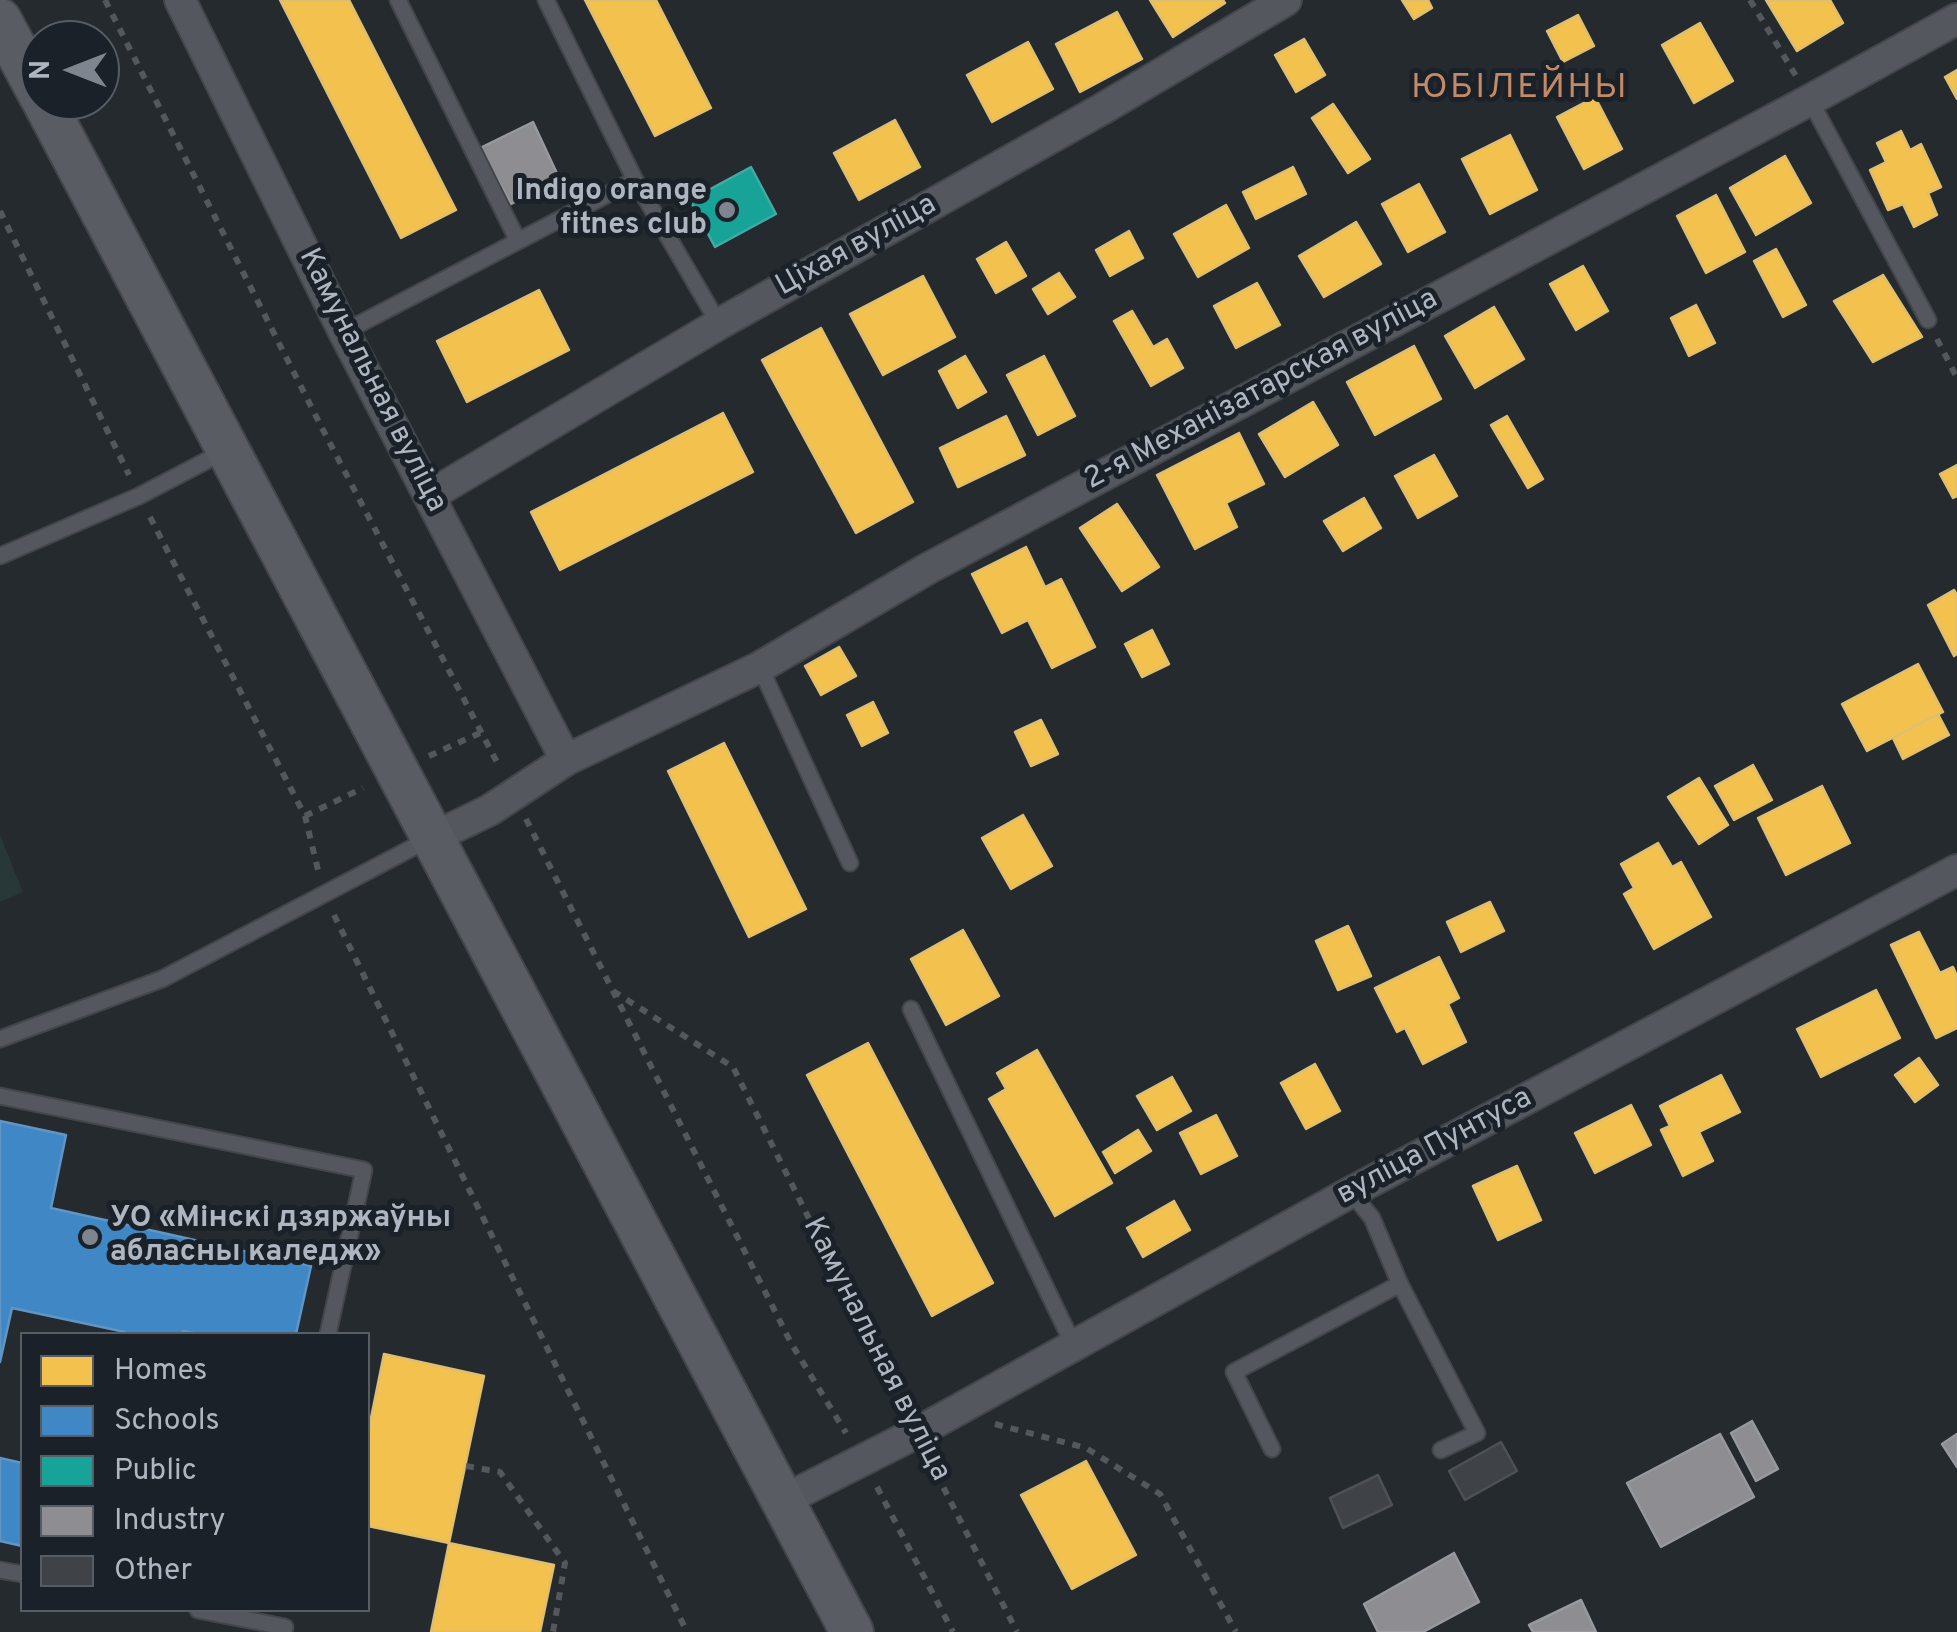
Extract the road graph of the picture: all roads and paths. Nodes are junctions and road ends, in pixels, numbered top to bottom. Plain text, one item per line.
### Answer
1 (104, 0) edge
2 (180, 0) edge
3 (398, 0) edge
4 (546, 0) edge
5 (1286, 0) edge
6 (1750, 0) edge
7 (1957, 19) edge
8 (0, 20) edge
9 (20, 58) edge
10 (1810, 100) junction
11 (53, 120) edge
12 (635, 180) junction
13 (0, 210) edge
14 (518, 241) junction
15 (1928, 320) joint
16 (719, 324) junction
17 (344, 332) junction
18 (1957, 378) edge
19 (228, 449) junction
20 (139, 496) junction
21 (429, 496) junction
22 (0, 556) edge
23 (760, 667) junction
24 (566, 760) junction
25 (514, 795) junction
26 (434, 837) junction
27 (850, 863) dead end
28 (1957, 870) edge
29 (323, 892) junction
30 (612, 991) junction
31 (911, 1009) dead end
32 (0, 1039) edge
33 (0, 1096) edge
34 (1351, 1192) junction
35 (1400, 1284) junction
36 (328, 1332) edge
37 (1074, 1346) junction
38 (993, 1424) dead end
39 (916, 1433) junction
40 (1272, 1449) dead end
41 (1441, 1450) dead end
42 (863, 1460) junction
43 (466, 1466) dead end
44 (784, 1500) junction
45 (207, 1612) edge
46 (284, 1630) edge
47 (553, 1632) edge
48 (687, 1632) edge
49 (852, 1632) edge
50 (953, 1632) edge
51 (1017, 1632) edge
52 (1236, 1632) edge

1 - 25 path
2 - 17 street, Камунальная вуліца
3 - 14 lane
4 - 12 lane
5 - 16 street, Ціхая вуліца
6 - 10 path
7 - 10 street, 2-я Механізатарская вуліца
8 - 9 street
10 - 15 lane
10 - 23 street, 2-я Механізатарская вуліца
11 - 19 street
12 - 14 lane
12 - 16 lane
13 - 20 path
14 - 17 lane
15 - 18 path
16 - 21 street, Ціхая вуліца
17 - 21 street, Камунальная вуліца
19 - 20 lane
19 - 26 street
20 - 22 lane
20 - 29 path
21 - 24 street, Камунальная вуліца
23 - 24 street, 2-я Механізатарская вуліца
23 - 27 lane
24 - 25 street, 2-я Механізатарская вуліца
25 - 26 street, 2-я Механізатарская вуліца
25 - 30 path
26 - 29 lane
26 - 44 street
28 - 34 street, вуліца Пунтуса
29 - 32 lane
29 - 48 path
30 - 39 path, Камунальная вуліца
30 - 42 path
31 - 37 lane
33 - 36 lane
34 - 35 lane
34 - 37 street, вуліца Пунтуса
35 - 40 lane
35 - 41 lane
37 - 39 street, вуліца Пунтуса
38 - 52 path
39 - 42 street, вуліца Пунтуса
39 - 51 path, Камунальная вуліца
42 - 44 street, вуліца Пунтуса
42 - 50 path
43 - 47 path
44 - 49 street
45 - 46 lane

